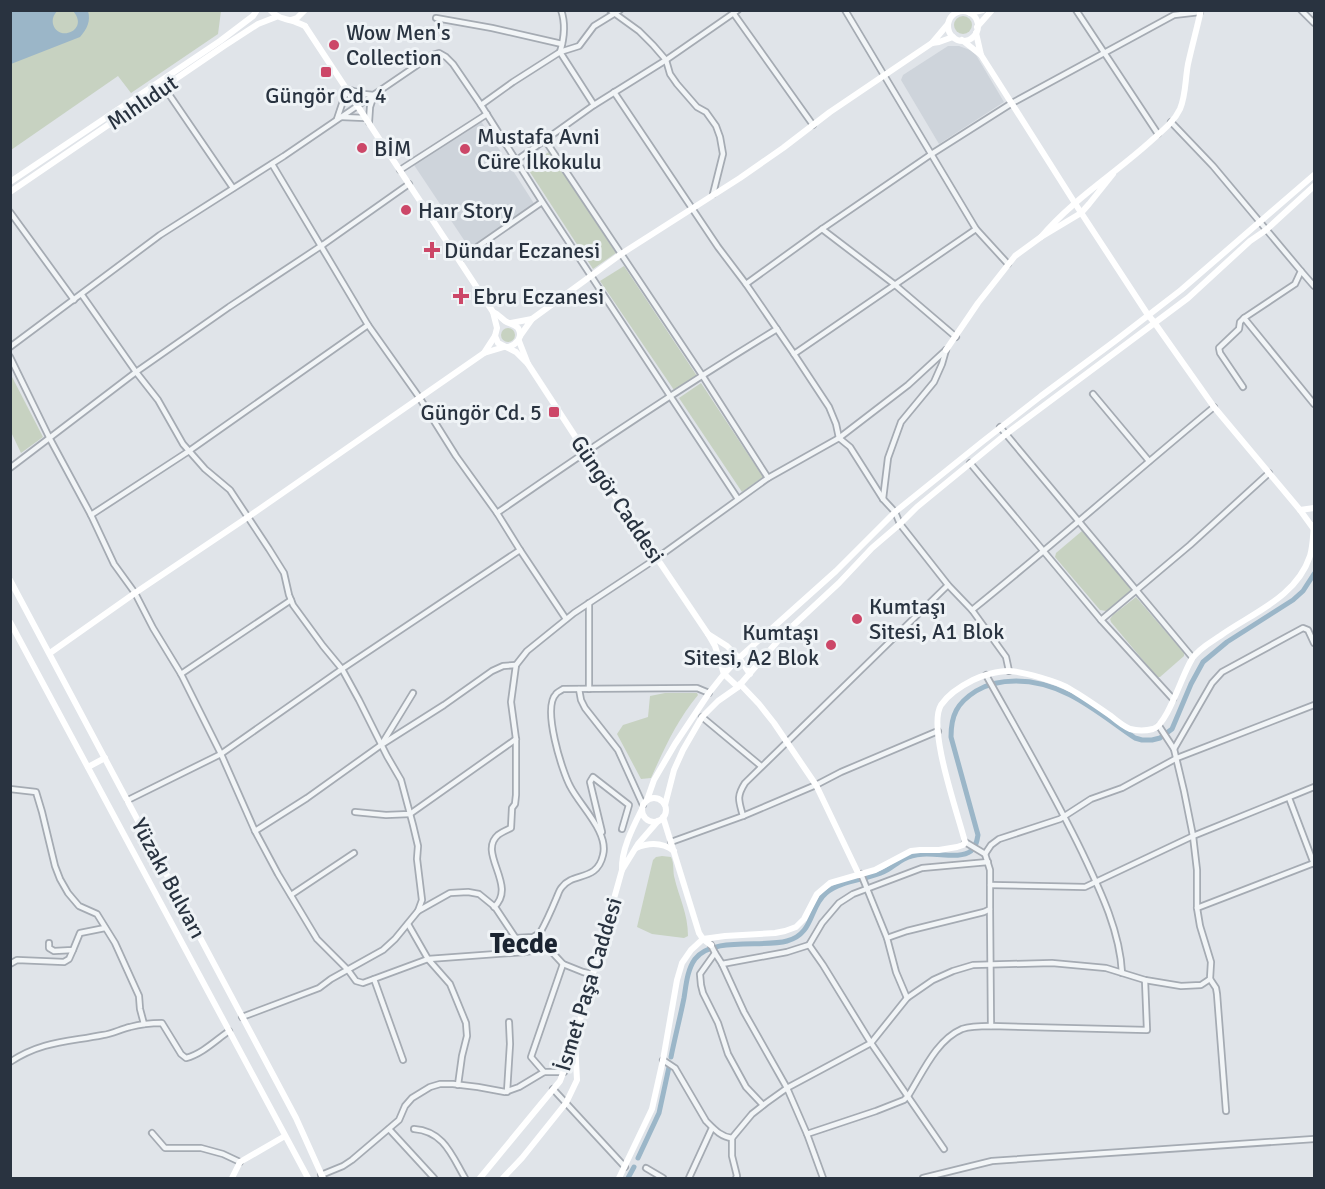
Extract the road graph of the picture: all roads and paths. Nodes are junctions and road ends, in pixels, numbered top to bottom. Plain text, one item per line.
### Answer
1 (257, 10) edge
2 (270, 10) edge
3 (306, 10) edge
4 (561, 10) edge
5 (610, 10) edge
6 (620, 10) edge
7 (845, 10) edge
8 (948, 10) edge
9 (983, 10) edge
10 (992, 10) edge
11 (1076, 10) edge
12 (1301, 10) edge
13 (1201, 11) edge
14 (736, 12) edge
15 (966, 12) edge
16 (615, 15) junction
17 (276, 17) junction
18 (436, 18) dead end
19 (290, 20) junction
20 (949, 21) junction
21 (1314, 23) edge
22 (305, 26) junction
23 (976, 30) junction
24 (954, 37) junction
25 (962, 40) junction
26 (932, 43) junction
27 (562, 44) junction
28 (560, 52) junction
29 (1106, 53) junction
30 (981, 55) junction
31 (666, 60) junction
32 (884, 75) junction
33 (164, 87) junction
34 (347, 89) junction
35 (614, 92) junction
36 (374, 95) junction
37 (1012, 103) junction
38 (358, 105) junction
39 (482, 105) junction
40 (594, 105) junction
41 (487, 114) junction
42 (339, 118) junction
43 (368, 120) junction
44 (1172, 122) junction
45 (813, 125) junction
46 (1158, 134) junction
47 (545, 140) junction
48 (930, 155) junction
49 (517, 160) junction
50 (272, 164) junction
51 (400, 170) junction
52 (1113, 174) junction
53 (1314, 176) edge
54 (10, 182) edge
55 (410, 184) junction
56 (1314, 186) edge
57 (233, 188) junction
58 (10, 192) edge
59 (713, 194) junction
60 (542, 202) junction
61 (1074, 203) junction
62 (692, 208) junction
63 (10, 212) edge
64 (1081, 213) junction
65 (1260, 222) junction
66 (822, 229) junction
67 (976, 229) junction
68 (1266, 230) junction
69 (1041, 237) junction
70 (321, 246) junction
71 (621, 254) junction
72 (460, 259) junction
73 (1008, 264) junction
74 (1301, 271) junction
75 (591, 276) junction
76 (746, 284) junction
77 (894, 284) junction
78 (1314, 286) edge
79 (82, 295) junction
80 (74, 300) junction
81 (493, 312) junction
82 (1148, 315) junction
83 (1244, 318) junction
84 (532, 319) junction
85 (1154, 322) junction
86 (509, 323) junction
87 (368, 326) junction
88 (497, 328) junction
89 (777, 329) junction
90 (495, 336) junction
91 (956, 337) junction
92 (519, 339) junction
93 (10, 347) edge
94 (506, 347) junction
95 (946, 350) junction
96 (484, 353) junction
97 (794, 354) junction
98 (10, 357) edge
99 (528, 364) junction
100 (136, 372) junction
101 (702, 375) junction
102 (1243, 387) dead end
103 (1093, 394) dead end
104 (670, 396) junction
105 (419, 397) junction
106 (1312, 397) edge
107 (1314, 404) edge
108 (1214, 407) junction
109 (1000, 427) junction
110 (1006, 434) junction
111 (839, 438) junction
112 (50, 439) junction
113 (189, 451) junction
114 (586, 453) junction
115 (1149, 461) junction
116 (969, 463) junction
117 (10, 468) edge
118 (1269, 473) junction
119 (768, 478) junction
120 (738, 499) junction
121 (883, 499) junction
122 (1314, 508) edge
123 (1300, 510) junction
124 (895, 512) junction
125 (497, 513) junction
126 (91, 515) junction
127 (249, 517) junction
128 (1079, 520) junction
129 (900, 524) junction
130 (1314, 526) edge
131 (520, 550) junction
132 (1044, 552) junction
133 (657, 558) junction
134 (10, 580) edge
135 (948, 585) junction
136 (1137, 591) junction
137 (135, 593) junction
138 (291, 600) junction
139 (589, 603) junction
140 (972, 610) junction
141 (566, 619) junction
142 (1101, 620) junction
143 (10, 622) edge
144 (708, 634) junction
145 (1314, 643) edge
146 (50, 653) junction
147 (1192, 657) junction
148 (739, 658) junction
149 (516, 665) junction
150 (342, 669) junction
151 (1009, 671) junction
152 (181, 674) junction
153 (723, 674) junction
154 (750, 674) junction
155 (986, 675) junction
156 (739, 686) junction
157 (579, 689) junction
158 (589, 689) junction
159 (413, 693) dead end
160 (709, 693) junction
161 (1173, 699) junction
162 (1314, 705) edge
163 (702, 717) junction
164 (1160, 729) junction
165 (938, 731) junction
166 (516, 739) junction
167 (787, 742) junction
168 (381, 745) junction
169 (1174, 749) junction
170 (221, 754) junction
171 (105, 758) junction
172 (1176, 758) junction
173 (761, 766) junction
174 (88, 767) junction
175 (816, 785) junction
176 (1314, 787) edge
177 (10, 789) edge
178 (1289, 798) junction
179 (128, 800) junction
180 (644, 805) junction
181 (665, 805) junction
182 (355, 812) dead end
183 (410, 814) junction
184 (743, 816) junction
185 (1064, 816) junction
186 (661, 819) junction
187 (622, 829) dead end
188 (255, 831) junction
189 (1192, 836) junction
190 (603, 838) junction
191 (671, 842) junction
192 (965, 842) junction
193 (636, 848) junction
194 (675, 852) junction
195 (354, 853) dead end
196 (985, 854) junction
197 (988, 862) junction
198 (1314, 864) edge
199 (622, 870) junction
200 (862, 877) junction
201 (1096, 882) junction
202 (990, 885) junction
203 (867, 888) junction
204 (291, 895) junction
205 (494, 907) junction
206 (1197, 908) junction
207 (990, 909) junction
208 (418, 911) junction
209 (408, 924) junction
210 (105, 928) junction
211 (516, 938) junction
212 (887, 938) junction
213 (703, 939) junction
214 (48, 943) dead end
215 (809, 945) junction
216 (73, 950) junction
217 (713, 950) junction
218 (525, 952) junction
219 (428, 959) junction
220 (10, 964) edge
221 (564, 964) junction
222 (722, 964) junction
223 (989, 964) junction
224 (348, 970) junction
225 (1122, 973) junction
226 (592, 974) junction
227 (374, 979) junction
228 (1210, 979) junction
229 (1145, 980) junction
230 (907, 998) junction
231 (242, 1017) junction
232 (509, 1022) dead end
233 (144, 1024) junction
234 (991, 1026) junction
235 (229, 1031) junction
236 (575, 1037) junction
237 (871, 1043) junction
238 (403, 1060) dead end
239 (663, 1060) junction
240 (10, 1062) edge
241 (544, 1072) junction
242 (564, 1072) junction
243 (458, 1085) junction
244 (787, 1088) junction
245 (553, 1089) junction
246 (507, 1092) junction
247 (908, 1096) junction
248 (566, 1103) junction
249 (763, 1105) junction
250 (1226, 1111) dead end
251 (712, 1128) junction
252 (389, 1129) junction
253 (414, 1129) dead end
254 (152, 1133) dead end
255 (807, 1134) junction
256 (285, 1136) junction
257 (732, 1138) junction
258 (1314, 1140) edge
259 (944, 1149) dead end
260 (240, 1162) junction
261 (625, 1167) junction
262 (646, 1168) dead end
263 (322, 1177) edge
264 (232, 1179) edge
265 (308, 1179) edge
266 (434, 1179) edge
267 (465, 1179) edge
268 (480, 1179) edge
269 (503, 1179) edge
270 (619, 1179) edge
271 (663, 1179) edge
272 (689, 1179) edge
273 (736, 1179) edge
274 (823, 1179) edge
275 (923, 1179) edge

1 - 54 main road, Mıhlıdut
2 - 17 main road
3 - 19 main road
3 - 22 main road
4 - 27 street
5 - 16 street
6 - 16 street
7 - 32 street
8 - 20 main road
9 - 15 main road
10 - 23 main road
11 - 29 street
12 - 21 street
13 - 29 street
13 - 44 main road
14 - 31 street
14 - 45 street
15 - 20 main road
15 - 23 main road
16 - 28 street
16 - 31 street
17 - 19 main road
17 - 33 main road, Mıhlıdut
18 - 27 street
19 - 22 main road
20 - 24 main road
20 - 26 main road
22 - 34 main road
23 - 25 main road
23 - 30 main road
24 - 25 main road
24 - 26 main road
25 - 30 main road
26 - 32 main road
27 - 28 street
28 - 39 street
28 - 40 street
29 - 37 street
29 - 46 street
30 - 37 main road
31 - 35 street
31 - 59 street
32 - 45 main road
32 - 48 street
33 - 57 street
33 - 58 main road, Mıhlıdut
34 - 36 street
34 - 38 main road
34 - 42 street
35 - 40 street
35 - 62 street
36 - 38 street
36 - 39 street
36 - 43 street
37 - 48 street
37 - 61 main road
38 - 42 street
38 - 43 main road
39 - 41 street
40 - 47 street
41 - 49 street
41 - 51 street
42 - 43 street
42 - 50 street
43 - 51 main road
44 - 46 main road
44 - 65 street
45 - 59 main road
46 - 52 main road
47 - 49 street
47 - 71 street
48 - 66 street
48 - 67 street
49 - 60 street
50 - 57 street
50 - 70 street
51 - 55 main road
52 - 61 main road
52 - 64 main road
53 - 65 main road
55 - 70 street
55 - 72 main road
56 - 68 main road
57 - 79 street
59 - 62 main road
60 - 72 street
60 - 75 street
61 - 64 main road
61 - 69 main road
62 - 71 main road
62 - 76 street
63 - 80 street
64 - 69 main road
64 - 82 main road
65 - 68 street
65 - 82 main road
66 - 76 street
66 - 77 street
67 - 73 street
67 - 77 street
68 - 74 street
68 - 85 main road
69 - 73 main road
70 - 87 street
70 - 100 street
71 - 75 main road
71 - 101 street
72 - 81 main road
73 - 91 main road
74 - 78 street
74 - 83 street
75 - 84 main road
75 - 104 street
76 - 89 street
77 - 91 street
77 - 97 street
79 - 80 street
79 - 100 street
80 - 93 street
81 - 86 main road
81 - 88 main road
82 - 85 main road
82 - 109 main road
83 - 102 street
83 - 106 street
84 - 86 main road
84 - 92 main road
85 - 108 main road
85 - 110 main road
86 - 88 main road
86 - 92 main road
87 - 105 street
87 - 113 street
88 - 90 main road
89 - 97 street
89 - 101 street
90 - 94 main road
90 - 96 main road
91 - 95 main road
92 - 94 main road
92 - 99 main road
94 - 96 main road
94 - 99 main road
95 - 111 street
95 - 121 street
96 - 105 main road
97 - 111 street
98 - 112 street
99 - 114 main road, Güngör Caddesi
100 - 112 street
100 - 113 street
101 - 104 street
101 - 119 street
103 - 115 street
104 - 114 street
104 - 120 street
105 - 125 street
105 - 127 main road
106 - 107 street
108 - 115 street
108 - 118 main road
109 - 110 street
109 - 124 main road
110 - 116 main road
110 - 128 street
111 - 119 street
111 - 121 street
112 - 117 street
112 - 126 street
113 - 126 street
113 - 127 street
114 - 125 street
114 - 133 main road, Güngör Caddesi
115 - 128 street
116 - 129 main road
116 - 132 street
118 - 123 main road
118 - 136 street
119 - 120 street
120 - 133 street
121 - 124 street
122 - 123 main road
123 - 130 main road
124 - 129 street
124 - 148 main road
125 - 131 street
126 - 137 street
127 - 137 main road
127 - 138 street
128 - 132 street
128 - 136 street
129 - 135 street
129 - 154 main road
130 - 147 main road
131 - 141 street
131 - 150 street
132 - 140 street
132 - 142 street
133 - 139 street
133 - 144 main road, Güngör Caddesi
134 - 146 main road, Yüzakı Bulvarı
135 - 140 street
135 - 167 street
136 - 142 street
136 - 147 street
137 - 146 main road
137 - 152 street
138 - 150 street
138 - 152 street
139 - 141 street
139 - 158 street
140 - 151 street
141 - 149 street
142 - 161 street
143 - 174 main road, Yüzakı Bulvarı
144 - 148 main road
144 - 153 main road
145 - 169 street
146 - 171 main road, Yüzakı Bulvarı
147 - 161 main road
148 - 153 main road
148 - 154 main road
149 - 166 street
149 - 168 street
150 - 168 street
150 - 170 street
151 - 155 main road
151 - 164 main road
152 - 170 street
153 - 156 main road
153 - 160 main road
154 - 156 main road
155 - 165 main road
155 - 185 street
156 - 163 main road
156 - 167 main road
157 - 158 street
157 - 180 street
157 - 190 street
158 - 160 street
159 - 168 street
160 - 180 main road
161 - 164 main road
162 - 172 street
163 - 173 street
163 - 181 main road
164 - 169 street
165 - 175 street
165 - 192 main road
166 - 183 street
166 - 205 street
167 - 173 street
167 - 175 main road
168 - 183 street
168 - 188 street
169 - 172 street
170 - 179 street
170 - 188 street
171 - 174 main road
171 - 179 main road, Yüzakı Bulvarı
172 - 185 street
172 - 189 street
173 - 184 street
174 - 235 main road, Yüzakı Bulvarı
175 - 184 street
175 - 200 main road
176 - 178 street
177 - 210 street
178 - 189 street
178 - 198 street
179 - 231 main road, Yüzakı Bulvarı
180 - 181 main road
180 - 186 main road
180 - 199 main road
181 - 186 main road
182 - 183 street
183 - 208 street
184 - 191 street
185 - 196 street
185 - 201 street
186 - 191 main road
186 - 193 main road
187 - 190 street
188 - 204 street
189 - 201 street
189 - 206 street
190 - 211 street
191 - 194 main road
192 - 196 street
192 - 200 main road
193 - 194 main road
193 - 199 main road
194 - 213 main road
195 - 204 street
196 - 197 street
197 - 202 street
197 - 203 street
198 - 206 street
199 - 226 main road, İsmet Paşa Caddesi
200 - 203 street
200 - 213 main road
201 - 202 street
201 - 225 street
202 - 207 street
203 - 212 street
203 - 215 street
204 - 224 street
205 - 208 street
205 - 211 street
206 - 228 street
207 - 212 street
207 - 223 street
208 - 209 street
209 - 219 street
209 - 224 street
210 - 216 street
210 - 233 street
211 - 218 street
212 - 230 street
213 - 217 main road
213 - 239 main road
214 - 216 street
215 - 222 street
215 - 237 street
216 - 220 street
217 - 222 street
217 - 249 street
218 - 219 street
218 - 221 street
219 - 227 street
219 - 243 street
221 - 226 street
221 - 241 street
222 - 244 street
223 - 225 street
223 - 230 street
223 - 234 street
224 - 227 street
224 - 231 street
225 - 229 street
226 - 236 main road, İsmet Paşa Caddesi
227 - 238 street
228 - 229 street
228 - 250 street
229 - 234 street
230 - 237 street
231 - 263 main road, Yüzakı Bulvarı
232 - 246 street
233 - 235 street
233 - 240 street
234 - 247 street
235 - 256 main road, Yüzakı Bulvarı
236 - 242 main road, İsmet Paşa Caddesi
236 - 248 main road
237 - 244 street
237 - 247 street
239 - 251 street
239 - 261 main road
241 - 242 street
241 - 246 street
242 - 245 main road, İsmet Paşa Caddesi
243 - 246 street
243 - 252 street
244 - 249 street
244 - 255 street
245 - 248 street
245 - 268 main road, İsmet Paşa Caddesi
247 - 255 street
247 - 259 street
248 - 261 street
248 - 269 main road
249 - 257 street
251 - 257 street
251 - 272 street
252 - 263 street
252 - 266 street
253 - 267 street
254 - 260 street
255 - 274 street
256 - 260 main road
256 - 265 main road, Yüzakı Bulvarı
257 - 273 street
258 - 275 street
260 - 264 main road
261 - 270 main road
262 - 271 street

